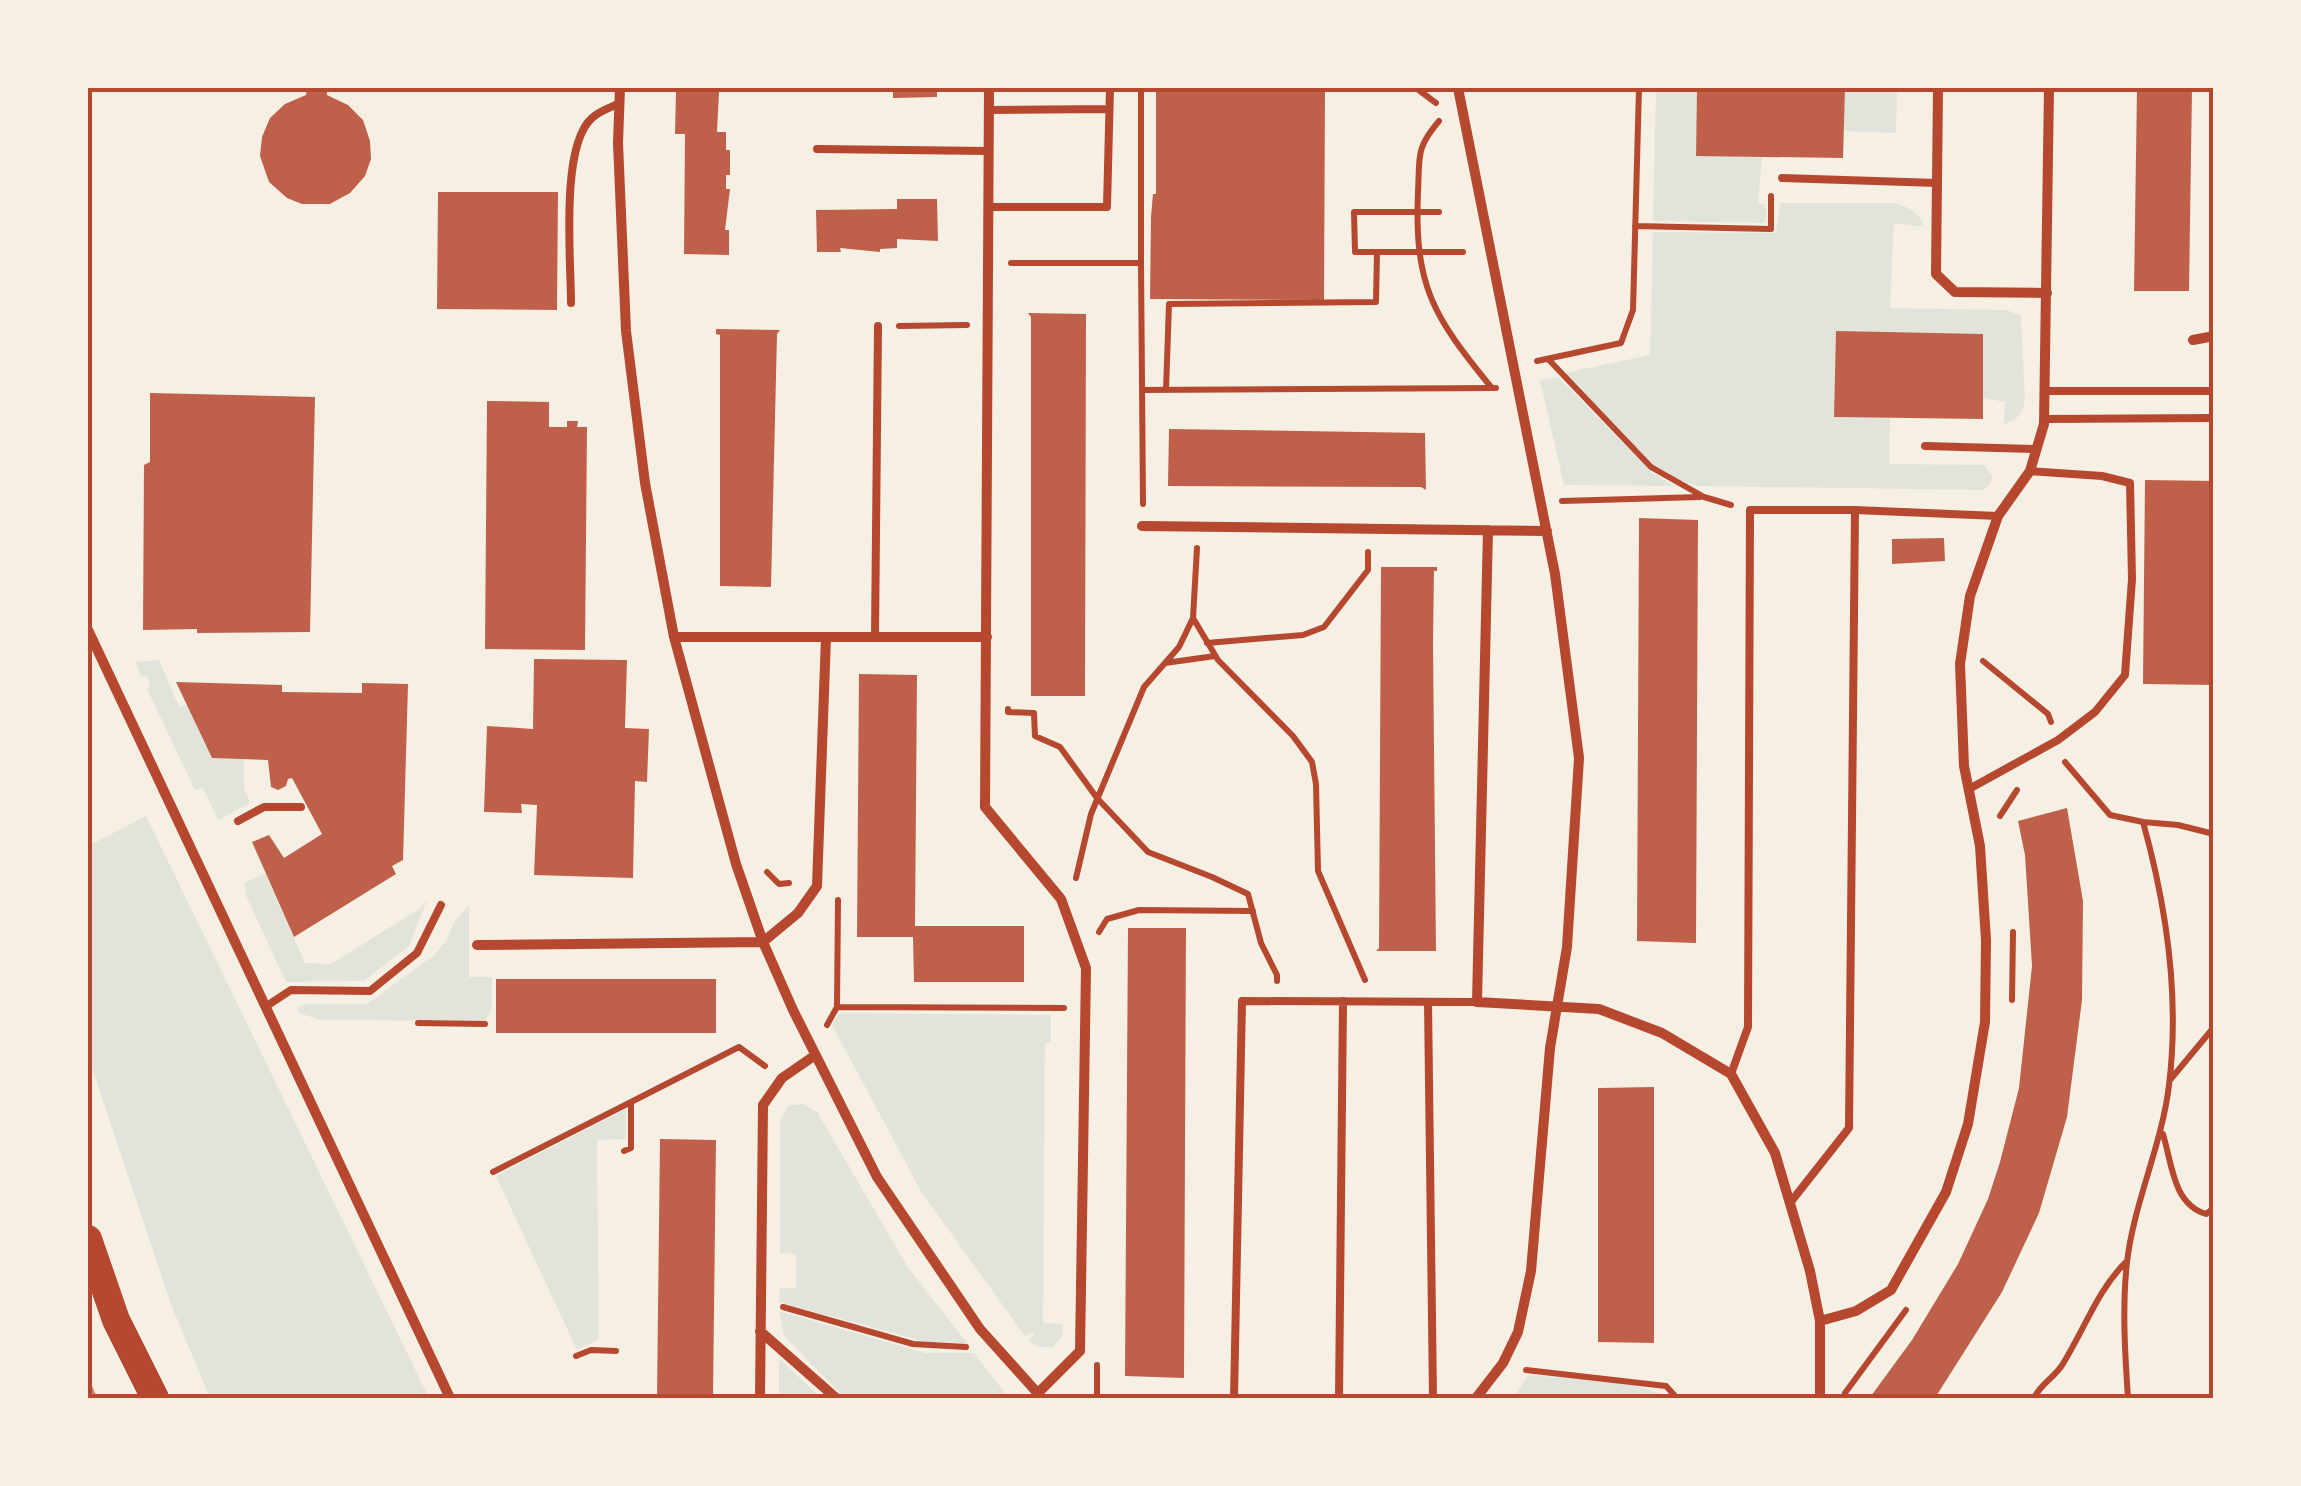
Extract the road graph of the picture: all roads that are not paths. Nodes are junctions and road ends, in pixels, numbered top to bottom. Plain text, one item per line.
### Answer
1 (620, 88) edge
2 (989, 88) edge
3 (1110, 88) edge
4 (1458, 88) edge
5 (1938, 88) edge
6 (2049, 88) edge
7 (620, 103) junction
8 (1109, 109) junction
9 (989, 110) junction
10 (817, 150) dead end
11 (989, 151) junction
12 (1782, 178) road end
13 (1937, 184) junction
14 (989, 207) junction
15 (2046, 293) junction
16 (571, 303) dead end
17 (878, 326) road end
18 (2214, 336) edge
19 (2193, 340) dead end
20 (2044, 391) junction
21 (2214, 391) edge
22 (2044, 418) junction
23 (2214, 418) edge
24 (1924, 446) dead end
25 (2037, 449) junction
26 (2030, 470) junction
27 (1854, 510) junction
28 (1998, 516) junction
29 (1142, 526) dead end
30 (1488, 530) junction
31 (1548, 532) junction
32 (88, 630) edge
33 (876, 636) junction
34 (987, 636) junction
35 (674, 637) junction
36 (826, 637) junction
37 (1968, 790) junction
38 (301, 807) dead end
39 (238, 821) dead end
40 (440, 905) dead end
41 (764, 942) junction
42 (478, 945) dead end
43 (1342, 1002) junction
44 (1428, 1002) junction
45 (1477, 1002) junction
46 (1557, 1006) junction
47 (264, 1007) junction
48 (814, 1056) junction
49 (1731, 1074) junction
50 (1790, 1202) junction
51 (88, 1239) edge
52 (1820, 1322) junction
53 (760, 1330) junction
54 (1040, 1396) edge
55 (155, 1398) edge
56 (450, 1398) edge
57 (760, 1398) edge
58 (836, 1398) edge
59 (1234, 1398) edge
60 (1339, 1398) edge
61 (1433, 1398) edge
62 (1476, 1398) edge
63 (1820, 1398) edge

1 - 7 street
2 - 9 street
3 - 8 lane
4 - 31 street
5 - 13 street
6 - 15 street
7 - 16 lane
7 - 35 street
8 - 9 lane
8 - 14 lane
9 - 11 street
10 - 11 lane
11 - 14 street
12 - 13 lane
13 - 15 street
14 - 34 street
15 - 20 street
17 - 33 lane
18 - 19 street
20 - 21 lane
20 - 22 street
22 - 23 lane
22 - 25 street
24 - 25 lane
25 - 26 street
26 - 28 street
26 - 37 lane
27 - 28 lane
27 - 49 lane
27 - 50 lane
28 - 37 street
29 - 30 street
30 - 31 street
30 - 45 street
31 - 46 street
32 - 47 street
33 - 34 street
33 - 36 street
34 - 54 street
35 - 36 street
35 - 41 street
36 - 41 street
37 - 52 street
38 - 39 lane
40 - 47 lane
41 - 42 street
41 - 48 street
43 - 44 lane
43 - 59 lane
43 - 60 lane
44 - 45 lane
44 - 61 lane
45 - 46 street
46 - 49 street
46 - 62 street
47 - 56 street
48 - 53 street
48 - 54 street
49 - 50 street
50 - 52 street
51 - 55 highway
52 - 63 street
53 - 57 street
53 - 58 street

